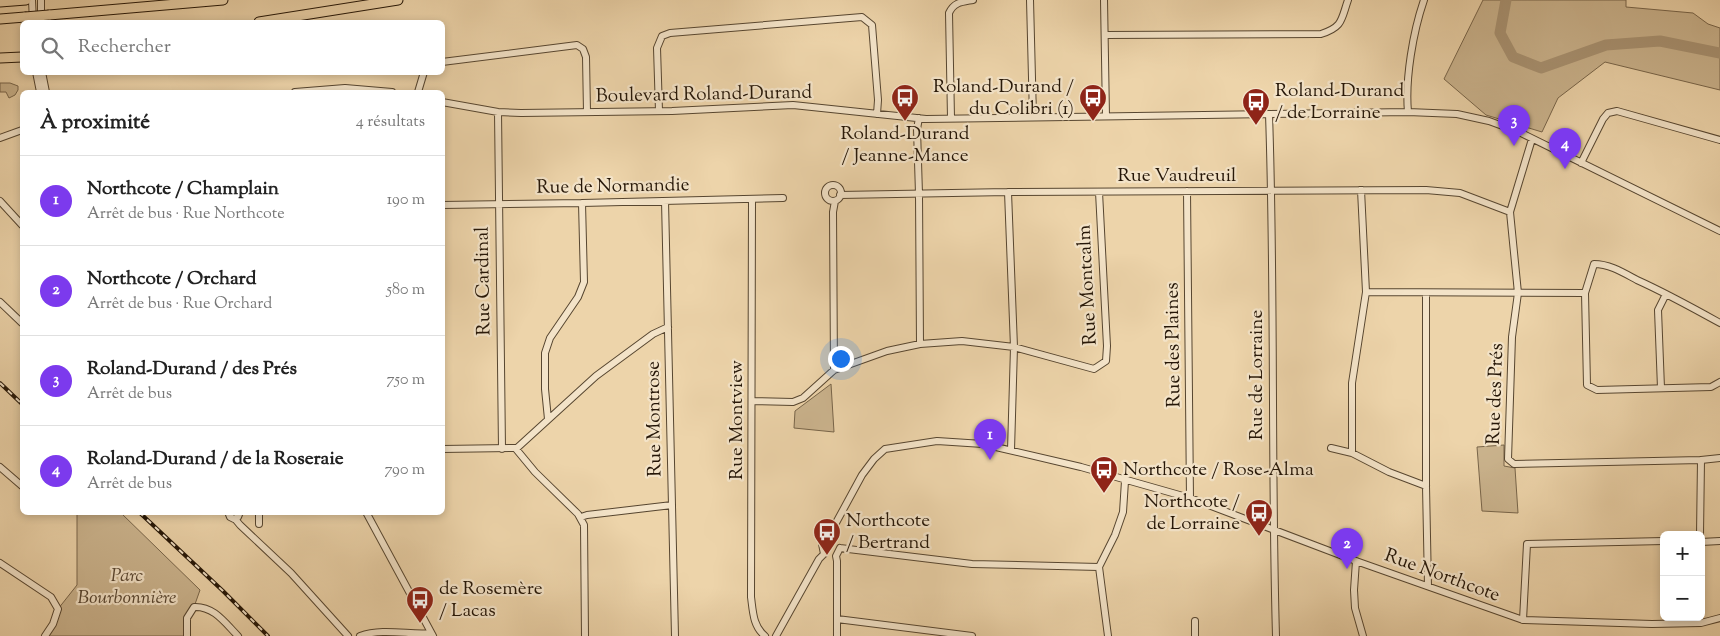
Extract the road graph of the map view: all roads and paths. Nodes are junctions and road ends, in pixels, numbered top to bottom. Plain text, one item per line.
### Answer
1 (26, 0) edge
2 (32, 0) edge
3 (41, 0) edge
4 (223, 0) edge
5 (398, 0) edge
6 (973, 0) edge
7 (1030, 0) edge
8 (1104, 0) edge
9 (1348, 0) edge
10 (1424, 0) edge
11 (0, 2) edge
12 (0, 19) edge
13 (29, 20) edge
14 (41, 20) edge
15 (272, 20) edge
16 (1105, 35) junction
17 (20, 57) edge
18 (0, 58) edge
19 (445, 62) edge
20 (37, 75) edge
21 (43, 75) edge
22 (423, 75) edge
23 (40, 90) edge
24 (46, 90) edge
25 (335, 90) edge
26 (373, 90) edge
27 (419, 90) edge
28 (445, 103) edge
29 (659, 111) junction
30 (498, 112) junction
31 (587, 112) junction
32 (1408, 112) junction
33 (877, 114) junction
34 (1269, 114) junction
35 (1106, 116) junction
36 (1033, 117) junction
37 (919, 118) junction
38 (952, 118) junction
39 (20, 131) edge
40 (0, 138) edge
41 (1532, 138) junction
42 (1720, 140) edge
43 (1581, 163) junction
44 (1272, 190) junction
45 (1360, 190) junction
46 (1187, 191) junction
47 (1008, 192) junction
48 (1099, 192) junction
49 (919, 194) junction
50 (840, 195) junction
51 (784, 198) dead end
52 (752, 199) junction
53 (0, 201) edge
54 (665, 201) junction
55 (835, 201) junction
56 (582, 203) junction
57 (445, 205) edge
58 (498, 205) junction
59 (1510, 212) junction
60 (20, 223) edge
61 (1720, 231) edge
62 (1366, 292) junction
63 (1426, 293) junction
64 (1518, 293) junction
65 (1585, 293) junction
66 (1666, 294) junction
67 (0, 302) edge
68 (20, 321) edge
69 (1720, 324) edge
70 (668, 327) junction
71 (920, 344) junction
72 (1014, 347) junction
73 (834, 370) junction
74 (1720, 382) edge
75 (1661, 388) junction
76 (752, 401) junction
77 (548, 419) junction
78 (516, 448) junction
79 (1331, 448) dead end
80 (445, 449) edge
81 (502, 449) junction
82 (1011, 450) junction
83 (1352, 453) junction
84 (1720, 458) edge
85 (1701, 460) junction
86 (0, 467) edge
87 (1125, 481) junction
88 (20, 484) edge
89 (1426, 486) junction
90 (1190, 498) junction
91 (672, 505) junction
92 (229, 515) edge
93 (238, 515) edge
94 (259, 515) edge
95 (368, 515) edge
96 (581, 517) junction
97 (235, 518) junction
98 (259, 524) dead end
99 (1273, 530) junction
100 (1700, 531) edge
101 (831, 539) junction
102 (1660, 541) edge
103 (1720, 541) edge
104 (1705, 542) edge
105 (840, 548) junction
106 (824, 554) junction
107 (836, 556) junction
108 (1356, 561) junction
109 (0, 564) edge
110 (1100, 567) junction
111 (1428, 586) junction
112 (1720, 618) edge
113 (837, 619) junction
114 (1523, 620) junction
115 (1194, 621) dead end
116 (432, 634) edge
117 (45, 636) edge
118 (188, 636) edge
119 (238, 636) edge
120 (348, 636) edge
121 (360, 636) edge
122 (585, 636) edge
123 (675, 636) edge
124 (765, 636) edge
125 (776, 636) edge
126 (838, 636) edge
127 (972, 636) edge
128 (1108, 636) edge
129 (1194, 636) edge
130 (1276, 636) edge
131 (1364, 636) edge

1 - 11 highway
2 - 13 street
3 - 14 street
4 - 13 highway, bridge
5 - 15 highway
6 - 38 street
7 - 36 street
8 - 16 street
9 - 16 street
10 - 32 street
12 - 13 highway
16 - 35 street
17 - 18 highway
19 - 31 street
20 - 23 street
21 - 24 street
22 - 27 street
25 - 26 street
28 - 30 street, Boulevard Roland-Durand
29 - 31 street, Boulevard Roland-Durand
29 - 33 street, Boulevard Roland-Durand
29 - 33 street
30 - 31 street, Boulevard Roland-Durand
30 - 58 street, Rue Cardinal
32 - 34 street, Boulevard Roland-Durand
32 - 41 street, Boulevard Roland-Durand
33 - 37 street, Boulevard Roland-Durand
34 - 35 street, Boulevard Roland-Durand
34 - 44 street, Rue de Lorraine
35 - 36 street, Boulevard Roland-Durand
36 - 38 street, Boulevard Roland-Durand
37 - 38 street, Boulevard Roland-Durand
37 - 49 street
39 - 40 street
41 - 43 street, Boulevard Roland-Durand
41 - 59 street, Rue des Prés
42 - 43 street
43 - 61 street, Boulevard Roland-Durand
44 - 45 street, Rue Vaudreuil
44 - 46 street, Rue Vaudreuil
44 - 99 street, Rue de Lorraine
45 - 59 street, Rue Vaudreuil
45 - 62 street
46 - 48 street, Rue Vaudreuil
46 - 90 street, Rue des Plaines
47 - 48 street, Rue Vaudreuil
47 - 49 street, Rue Vaudreuil
47 - 72 street
48 - 72 street, Rue Montcalm
49 - 50 street, Rue Vaudreuil
49 - 71 street
50 - 55 street
50 - 55 street
51 - 52 street, Rue de Normandie
52 - 54 street, Rue de Normandie
52 - 76 street, Rue Montview
53 - 60 street
54 - 56 street, Rue de Normandie
54 - 70 street, Rue Montrose
55 - 73 street
56 - 58 street, Rue de Normandie
56 - 77 street
57 - 58 street, Rue de Normandie
58 - 81 street, Rue Cardinal
59 - 64 street, Rue des Prés
62 - 63 street
62 - 83 street
63 - 64 street
63 - 89 street
64 - 65 street
64 - 85 street, Rue des Prés
65 - 66 street
65 - 75 street
66 - 69 street
66 - 75 street
67 - 68 street
70 - 77 street
70 - 91 street, Rue Montrose
71 - 72 street, Rue Montcalm
71 - 73 street, Rue Montcalm
72 - 82 street
73 - 76 street, Rue Montcalm
74 - 75 street
76 - 124 street, Rue Montview
77 - 78 street
78 - 81 street
78 - 96 street
79 - 83 street
80 - 81 street
82 - 87 street, Rue Northcote
82 - 101 street, Rue Northcote
83 - 89 street
84 - 85 street, Rue des Prés
85 - 100 street
86 - 88 street
87 - 90 street, Rue Northcote
87 - 110 street
89 - 111 street
90 - 99 street, Rue Northcote
91 - 96 street
91 - 123 street, Rue Montrose
92 - 97 street
93 - 97 street
94 - 98 street
95 - 116 street
96 - 122 street
97 - 120 street
99 - 108 street, Rue Northcote
99 - 130 street, Rue de Lorraine
101 - 105 street
101 - 106 street, Rue Northcote
102 - 114 street
103 - 104 street
105 - 107 street
105 - 110 street
106 - 107 street
106 - 125 street, Rue Northcote
107 - 113 street
108 - 111 street, Rue Northcote
108 - 131 street
109 - 117 street
110 - 128 street
111 - 114 street, Rue Northcote
112 - 114 street, Rue Northcote
113 - 126 street
113 - 127 street
115 - 129 street
116 - 121 street
118 - 119 street

